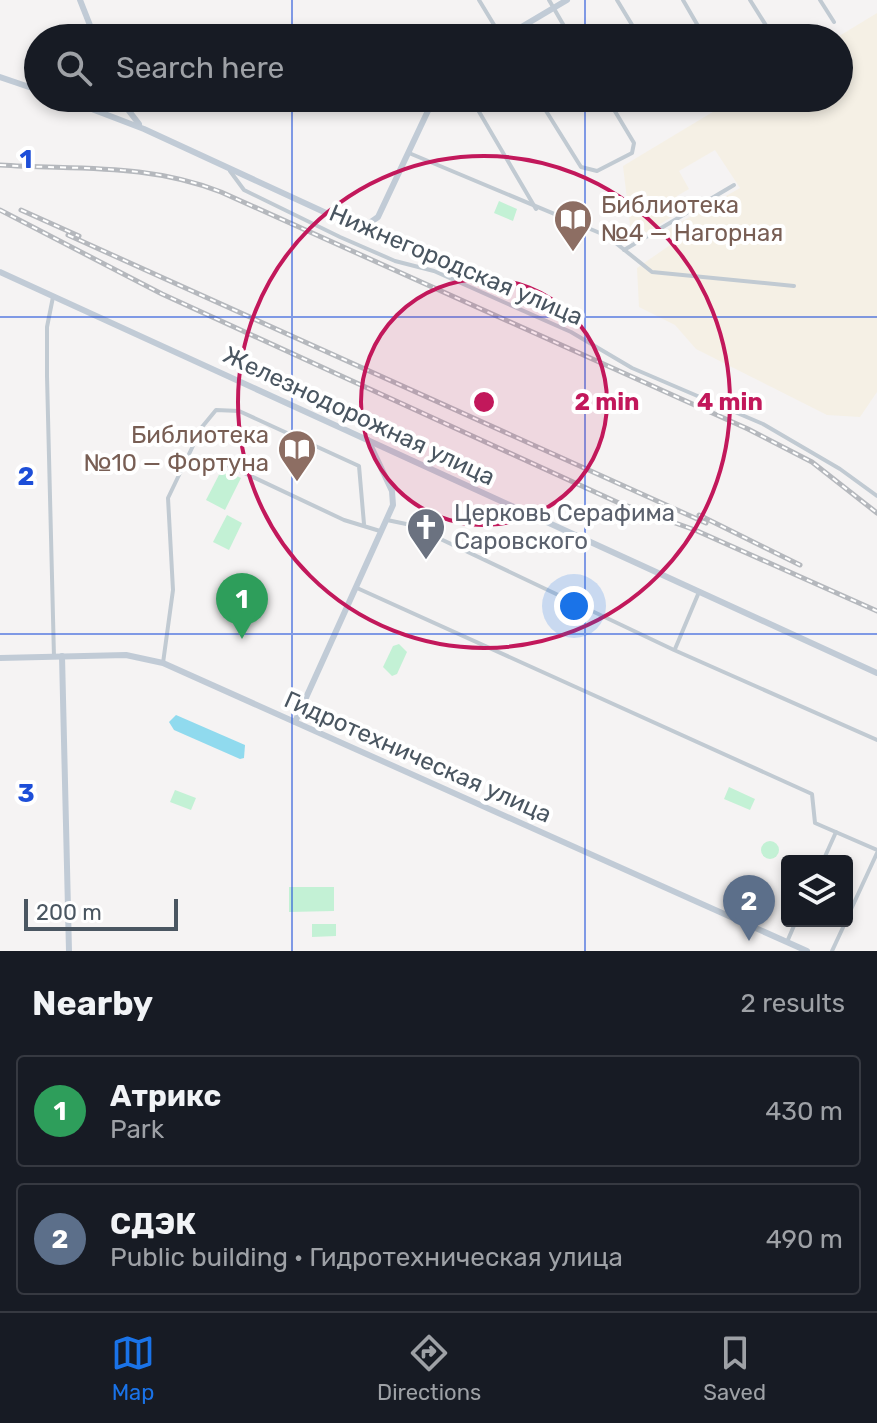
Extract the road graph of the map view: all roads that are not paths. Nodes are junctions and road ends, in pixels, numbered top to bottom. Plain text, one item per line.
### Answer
1 (80, 0) edge
2 (479, 0) edge
3 (549, 0) edge
4 (567, 0) edge
5 (617, 0) edge
6 (683, 0) edge
7 (750, 0) edge
8 (820, 0) edge
9 (554, 8) junction
10 (834, 22) dead end
11 (89, 24) edge
12 (494, 24) edge
13 (526, 24) edge
14 (563, 24) edge
15 (632, 24) edge
16 (697, 24) edge
17 (765, 24) edge
18 (0, 77) edge
19 (24, 85) edge
20 (102, 112) edge
21 (120, 112) edge
22 (129, 112) edge
23 (427, 112) edge
24 (479, 112) edge
25 (547, 112) edge
26 (615, 112) edge
27 (123, 120) junction
28 (144, 129) junction
29 (407, 153) junction
30 (229, 169) junction
31 (734, 185) dead end
32 (536, 209) junction
33 (624, 250) junction
34 (0, 272) edge
35 (794, 286) dead end
36 (53, 297) junction
37 (368, 440) junction
38 (219, 461) dead end
39 (877, 496) edge
40 (387, 520) junction
41 (364, 524) junction
42 (382, 532) junction
43 (357, 588) junction
44 (699, 592) junction
45 (674, 650) junction
46 (62, 656) junction
47 (54, 657) junction
48 (0, 658) edge
49 (163, 663) junction
50 (877, 673) edge
51 (295, 722) junction
52 (877, 740) edge
53 (836, 832) junction
54 (877, 852) edge
55 (826, 855) edge
56 (853, 905) edge
57 (793, 927) edge
58 (843, 927) edge
59 (787, 942) junction
60 (69, 951) edge
61 (807, 951) edge
62 (832, 951) edge

1 - 11 main road
2 - 12 street
3 - 9 street
4 - 9 main road
5 - 15 street
6 - 16 street
7 - 17 street
8 - 10 street
9 - 13 main road
9 - 14 street
18 - 19 main road
20 - 27 main road, Нижнегородская улица
21 - 27 main road
22 - 28 main road
23 - 29 main road
24 - 32 street
25 - 26 street
27 - 28 main road, Нижнегородская улица
28 - 30 main road, Нижнегородская улица
29 - 30 main road
29 - 32 street
30 - 39 street, Нижнегородская улица
31 - 33 street
32 - 33 street
33 - 35 street
34 - 36 main road, Железнодорожная улица
36 - 37 main road, Железнодорожная улица
36 - 47 street
37 - 40 main road
37 - 44 main road, Железнодорожная улица
38 - 41 street
40 - 42 main road
40 - 45 street
41 - 42 street
41 - 49 street
42 - 43 main road
43 - 51 main road
43 - 53 street
44 - 45 street
44 - 50 main road, Железнодорожная улица
45 - 52 street
46 - 47 main road, Гидротехническая улица
46 - 49 main road, Гидротехническая улица
46 - 60 main road
47 - 48 main road, Гидротехническая улица
49 - 51 main road, Гидротехническая улица
51 - 59 main road, Гидротехническая улица
53 - 54 street
53 - 55 street
54 - 56 street
57 - 59 street
58 - 62 street
59 - 61 main road, Гидротехническая улица

